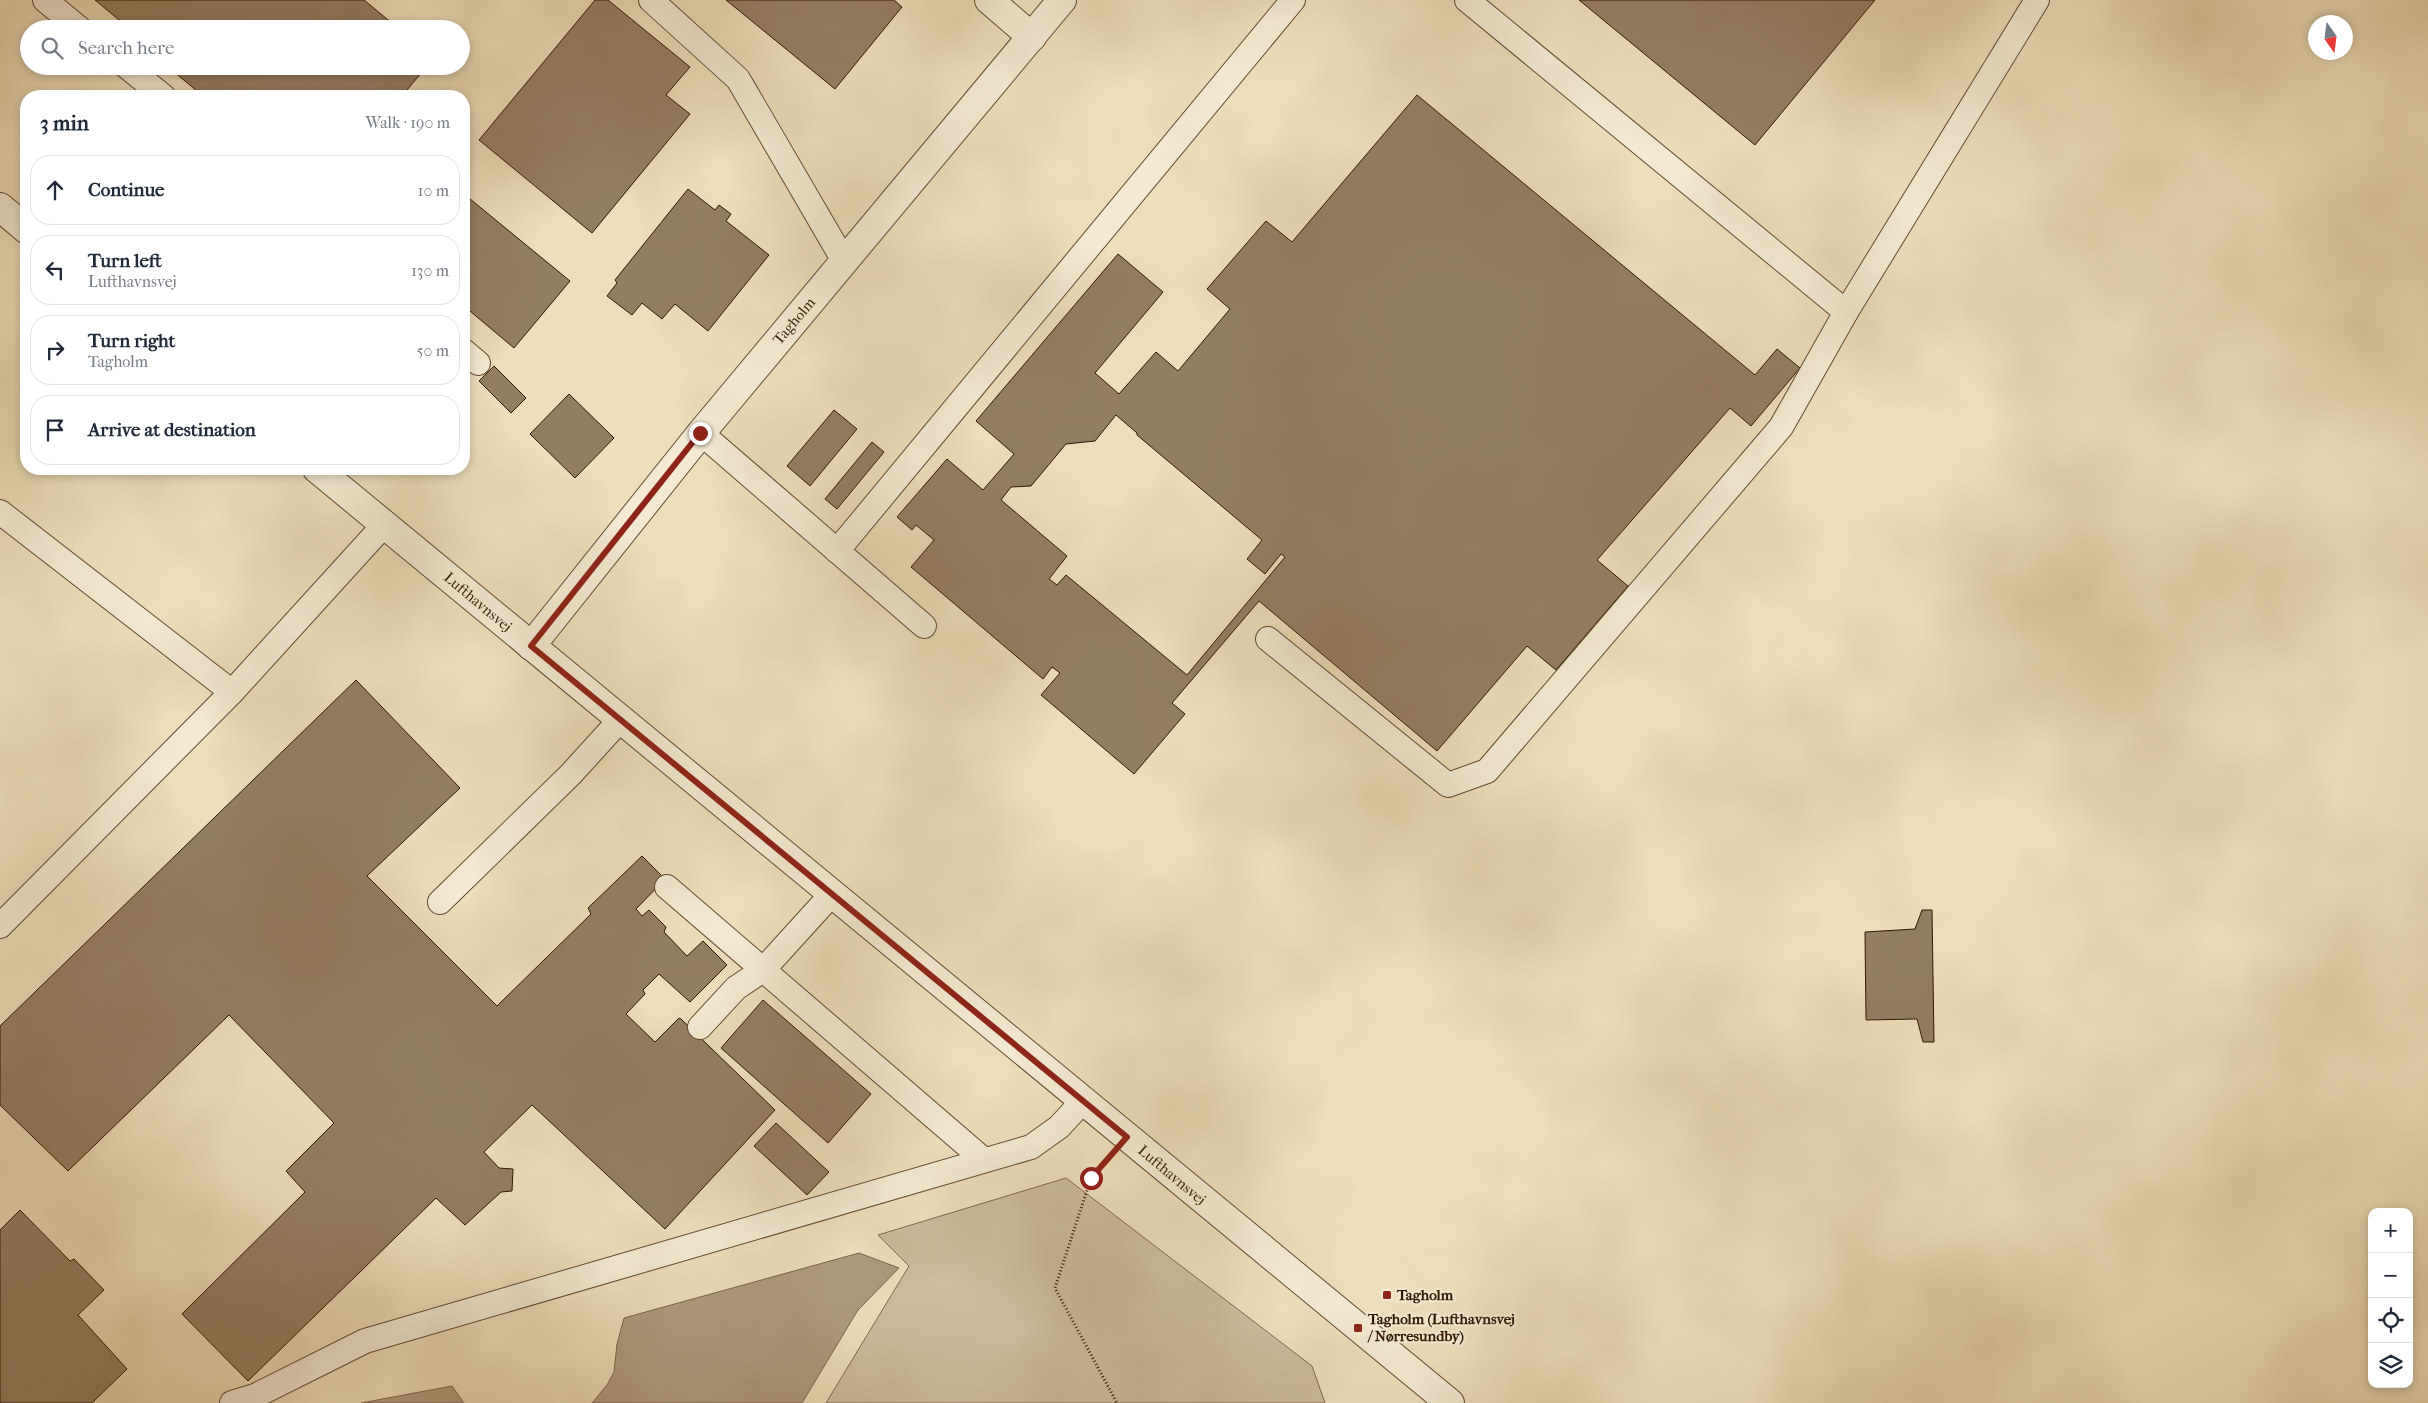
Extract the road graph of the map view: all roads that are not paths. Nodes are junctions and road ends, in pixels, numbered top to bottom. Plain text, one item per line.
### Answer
1 (44, 0) edge
2 (651, 0) edge
3 (989, 0) edge
4 (1062, 0) edge
5 (1293, 0) edge
6 (1467, 0) edge
7 (2037, 0) edge
8 (69, 20) edge
9 (1032, 37) junction
10 (137, 75) edge
11 (156, 90) edge
12 (0, 207) edge
13 (20, 224) edge
14 (844, 261) junction
15 (1846, 312) junction
16 (700, 433) junction
17 (323, 475) edge
18 (0, 512) edge
19 (384, 525) junction
20 (837, 551) junction
21 (924, 626) dead end
22 (1268, 639) dead end
23 (531, 646) junction
24 (232, 692) junction
25 (620, 720) junction
26 (667, 887) dead end
27 (832, 894) junction
28 (440, 902) dead end
29 (0, 926) edge
30 (763, 970) junction
31 (700, 1027) dead end
32 (1083, 1101) junction
33 (984, 1160) junction
34 (232, 1403) edge
35 (1450, 1403) edge

1 - 8 lane
2 - 14 lane
3 - 9 street
4 - 9 street, Tagholm
5 - 20 lane
6 - 15 lane
7 - 15 lane
9 - 14 street, Tagholm
10 - 11 lane
12 - 13 street
14 - 16 street, Tagholm
15 - 22 lane
16 - 20 lane
16 - 23 street, Tagholm
17 - 19 street, Lufthavnsvej
18 - 24 lane
19 - 23 street, Lufthavnsvej
19 - 24 lane
20 - 21 lane
23 - 25 street, Lufthavnsvej
24 - 29 lane
25 - 27 street, Lufthavnsvej
25 - 28 lane
26 - 30 lane
27 - 30 lane
27 - 32 street, Lufthavnsvej
30 - 31 lane
30 - 33 lane
32 - 33 lane
32 - 35 street, Lufthavnsvej
33 - 34 lane

